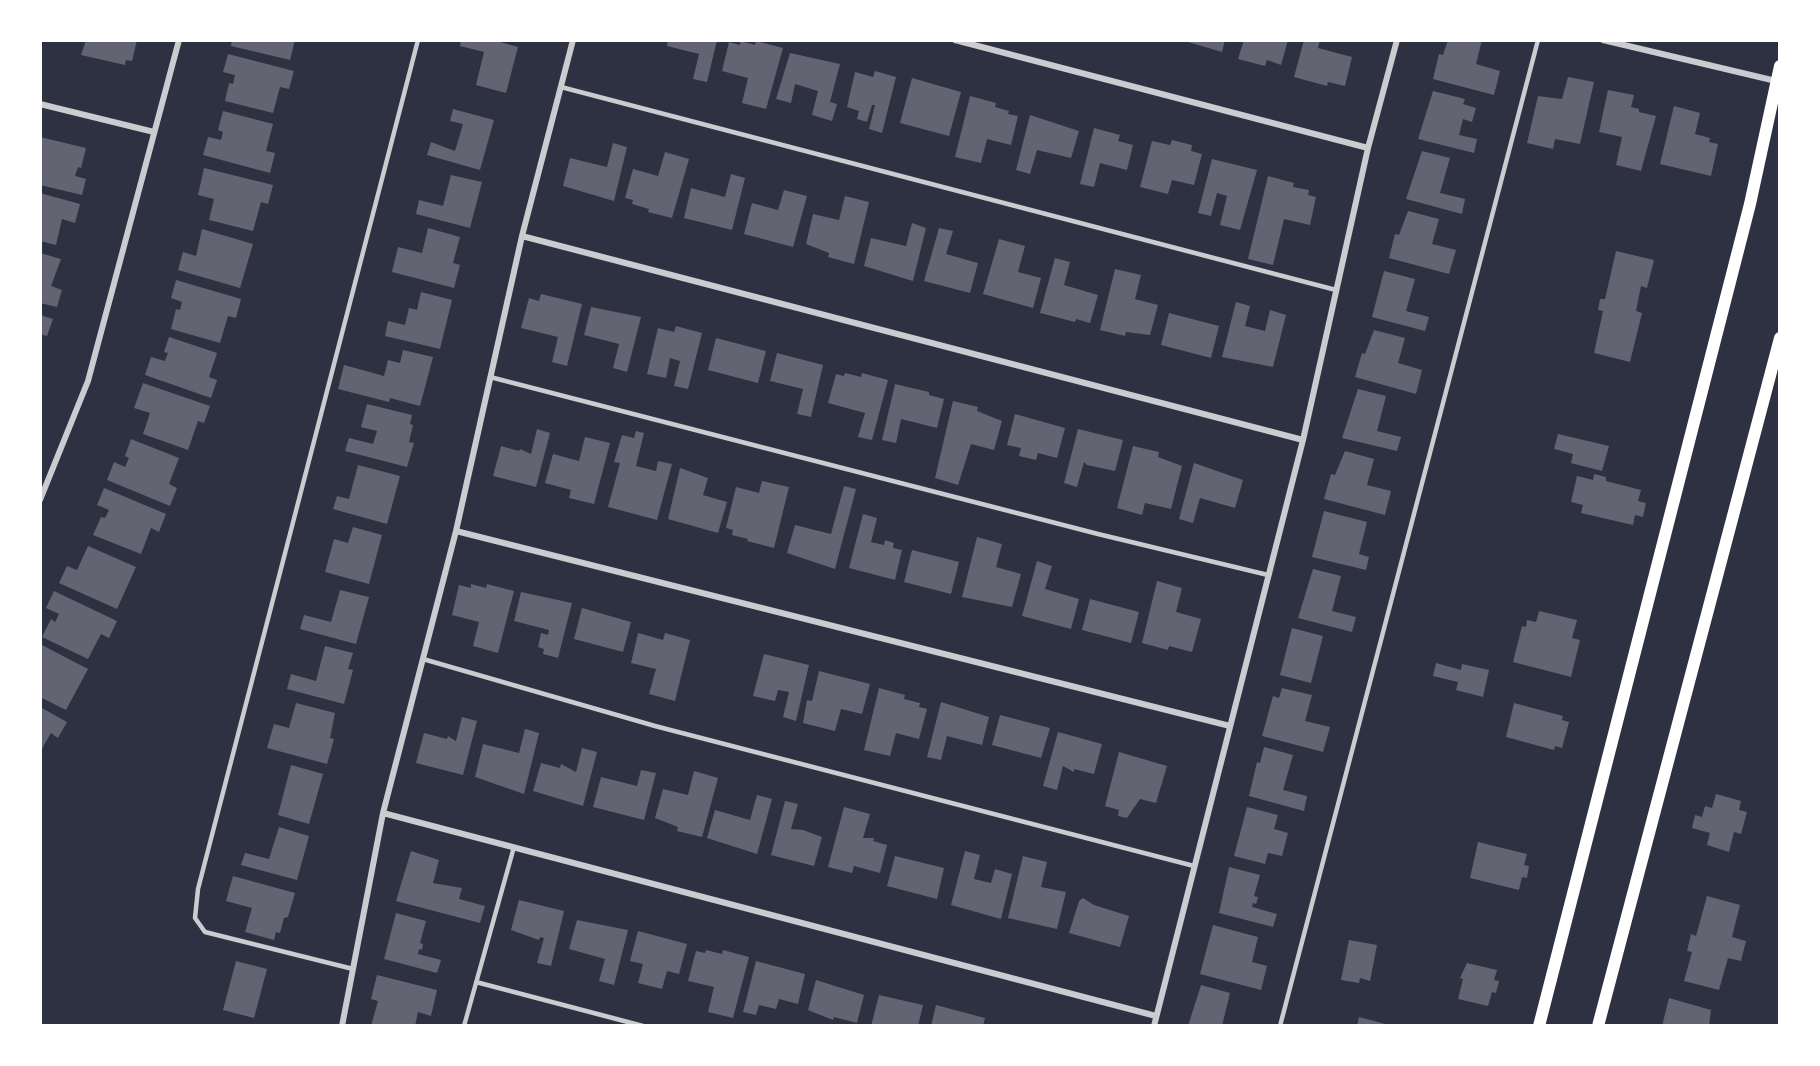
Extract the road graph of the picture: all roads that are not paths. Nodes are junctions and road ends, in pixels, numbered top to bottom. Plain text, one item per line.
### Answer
1 (179, 40) edge
2 (418, 40) edge
3 (573, 40) edge
4 (955, 40) edge
5 (1397, 40) edge
6 (1538, 40) edge
7 (1603, 40) edge
8 (1779, 66) edge
9 (1778, 82) edge
10 (561, 87) junction
11 (40, 104) edge
12 (154, 132) junction
13 (1368, 148) junction
14 (522, 236) junction
15 (1336, 290) junction
16 (1779, 338) edge
17 (490, 377) junction
18 (1303, 440) junction
19 (40, 500) edge
20 (456, 531) junction
21 (1268, 574) junction
22 (423, 659) junction
23 (1230, 726) junction
24 (383, 813) junction
25 (514, 847) junction
26 (1194, 866) junction
27 (353, 969) junction
28 (476, 982) junction
29 (1156, 1016) junction
30 (342, 1026) edge
31 (464, 1026) edge
32 (643, 1026) edge
33 (1154, 1026) edge
34 (1280, 1026) edge
35 (1539, 1026) edge
36 (1598, 1026) edge

1 - 12 street
2 - 27 lane
3 - 10 street
4 - 13 street
5 - 13 street
6 - 34 lane
7 - 9 street
8 - 9 main road
9 - 35 main road
10 - 14 street
10 - 15 lane
11 - 12 street
12 - 19 street
13 - 15 street
14 - 17 street
14 - 18 street
15 - 18 street
16 - 36 main road
17 - 20 street
17 - 21 lane
18 - 21 street
20 - 22 street
20 - 23 street
21 - 23 street
22 - 24 street
22 - 26 lane
23 - 26 street
24 - 25 street
24 - 27 street
25 - 28 lane
25 - 29 street
26 - 29 street
27 - 30 street
28 - 31 lane
28 - 32 lane
29 - 33 street

